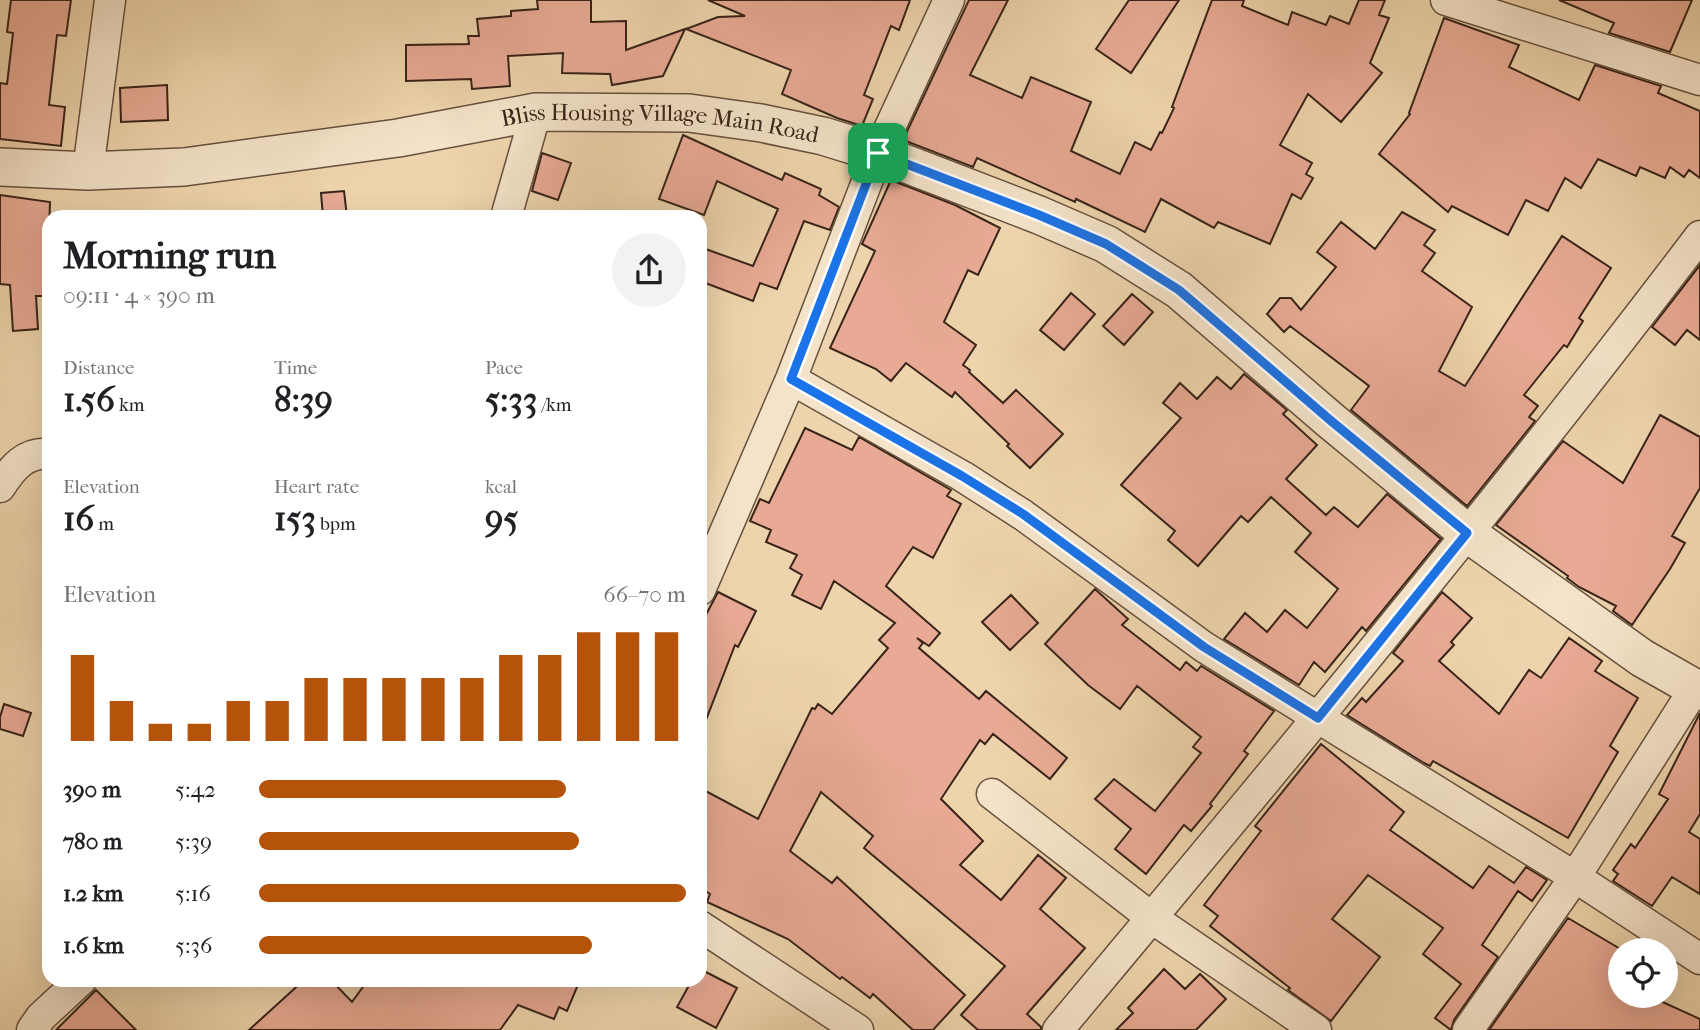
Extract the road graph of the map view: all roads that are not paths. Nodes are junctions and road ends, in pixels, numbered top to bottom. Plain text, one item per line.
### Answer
1 (110, 0) edge
2 (949, 0) edge
3 (1446, 0) edge
4 (1700, 80) edge
5 (536, 112) junction
6 (878, 153) junction
7 (0, 167) edge
8 (88, 171) junction
9 (508, 210) edge
10 (1700, 236) edge
11 (791, 379) junction
12 (42, 453) edge
13 (0, 486) edge
14 (1467, 533) junction
15 (707, 574) edge
16 (1698, 690) edge
17 (1318, 718) junction
18 (992, 794) dead end
19 (1575, 877) junction
20 (1152, 918) junction
21 (707, 931) edge
22 (1700, 959) edge
23 (73, 987) edge
24 (32, 1030) edge
25 (858, 1030) edge
26 (1058, 1030) edge
27 (1316, 1030) edge
28 (1468, 1030) edge

1 - 8 street
2 - 6 street
3 - 4 street
5 - 6 street, Bliss Housing Village Main Road
5 - 8 street, Bliss Housing Village Main Road
5 - 9 street
6 - 11 street
6 - 14 street, Bliss Housing Village Main Road
7 - 8 street, Bliss Housing Village Main Road
10 - 14 street
11 - 15 street
11 - 17 street
12 - 13 street
14 - 16 street, Bliss Housing Village Main Road
14 - 17 street
16 - 19 street
17 - 19 street
17 - 20 street
18 - 20 street
19 - 22 street
19 - 28 street
20 - 26 street
20 - 27 street
21 - 25 street
23 - 24 street

